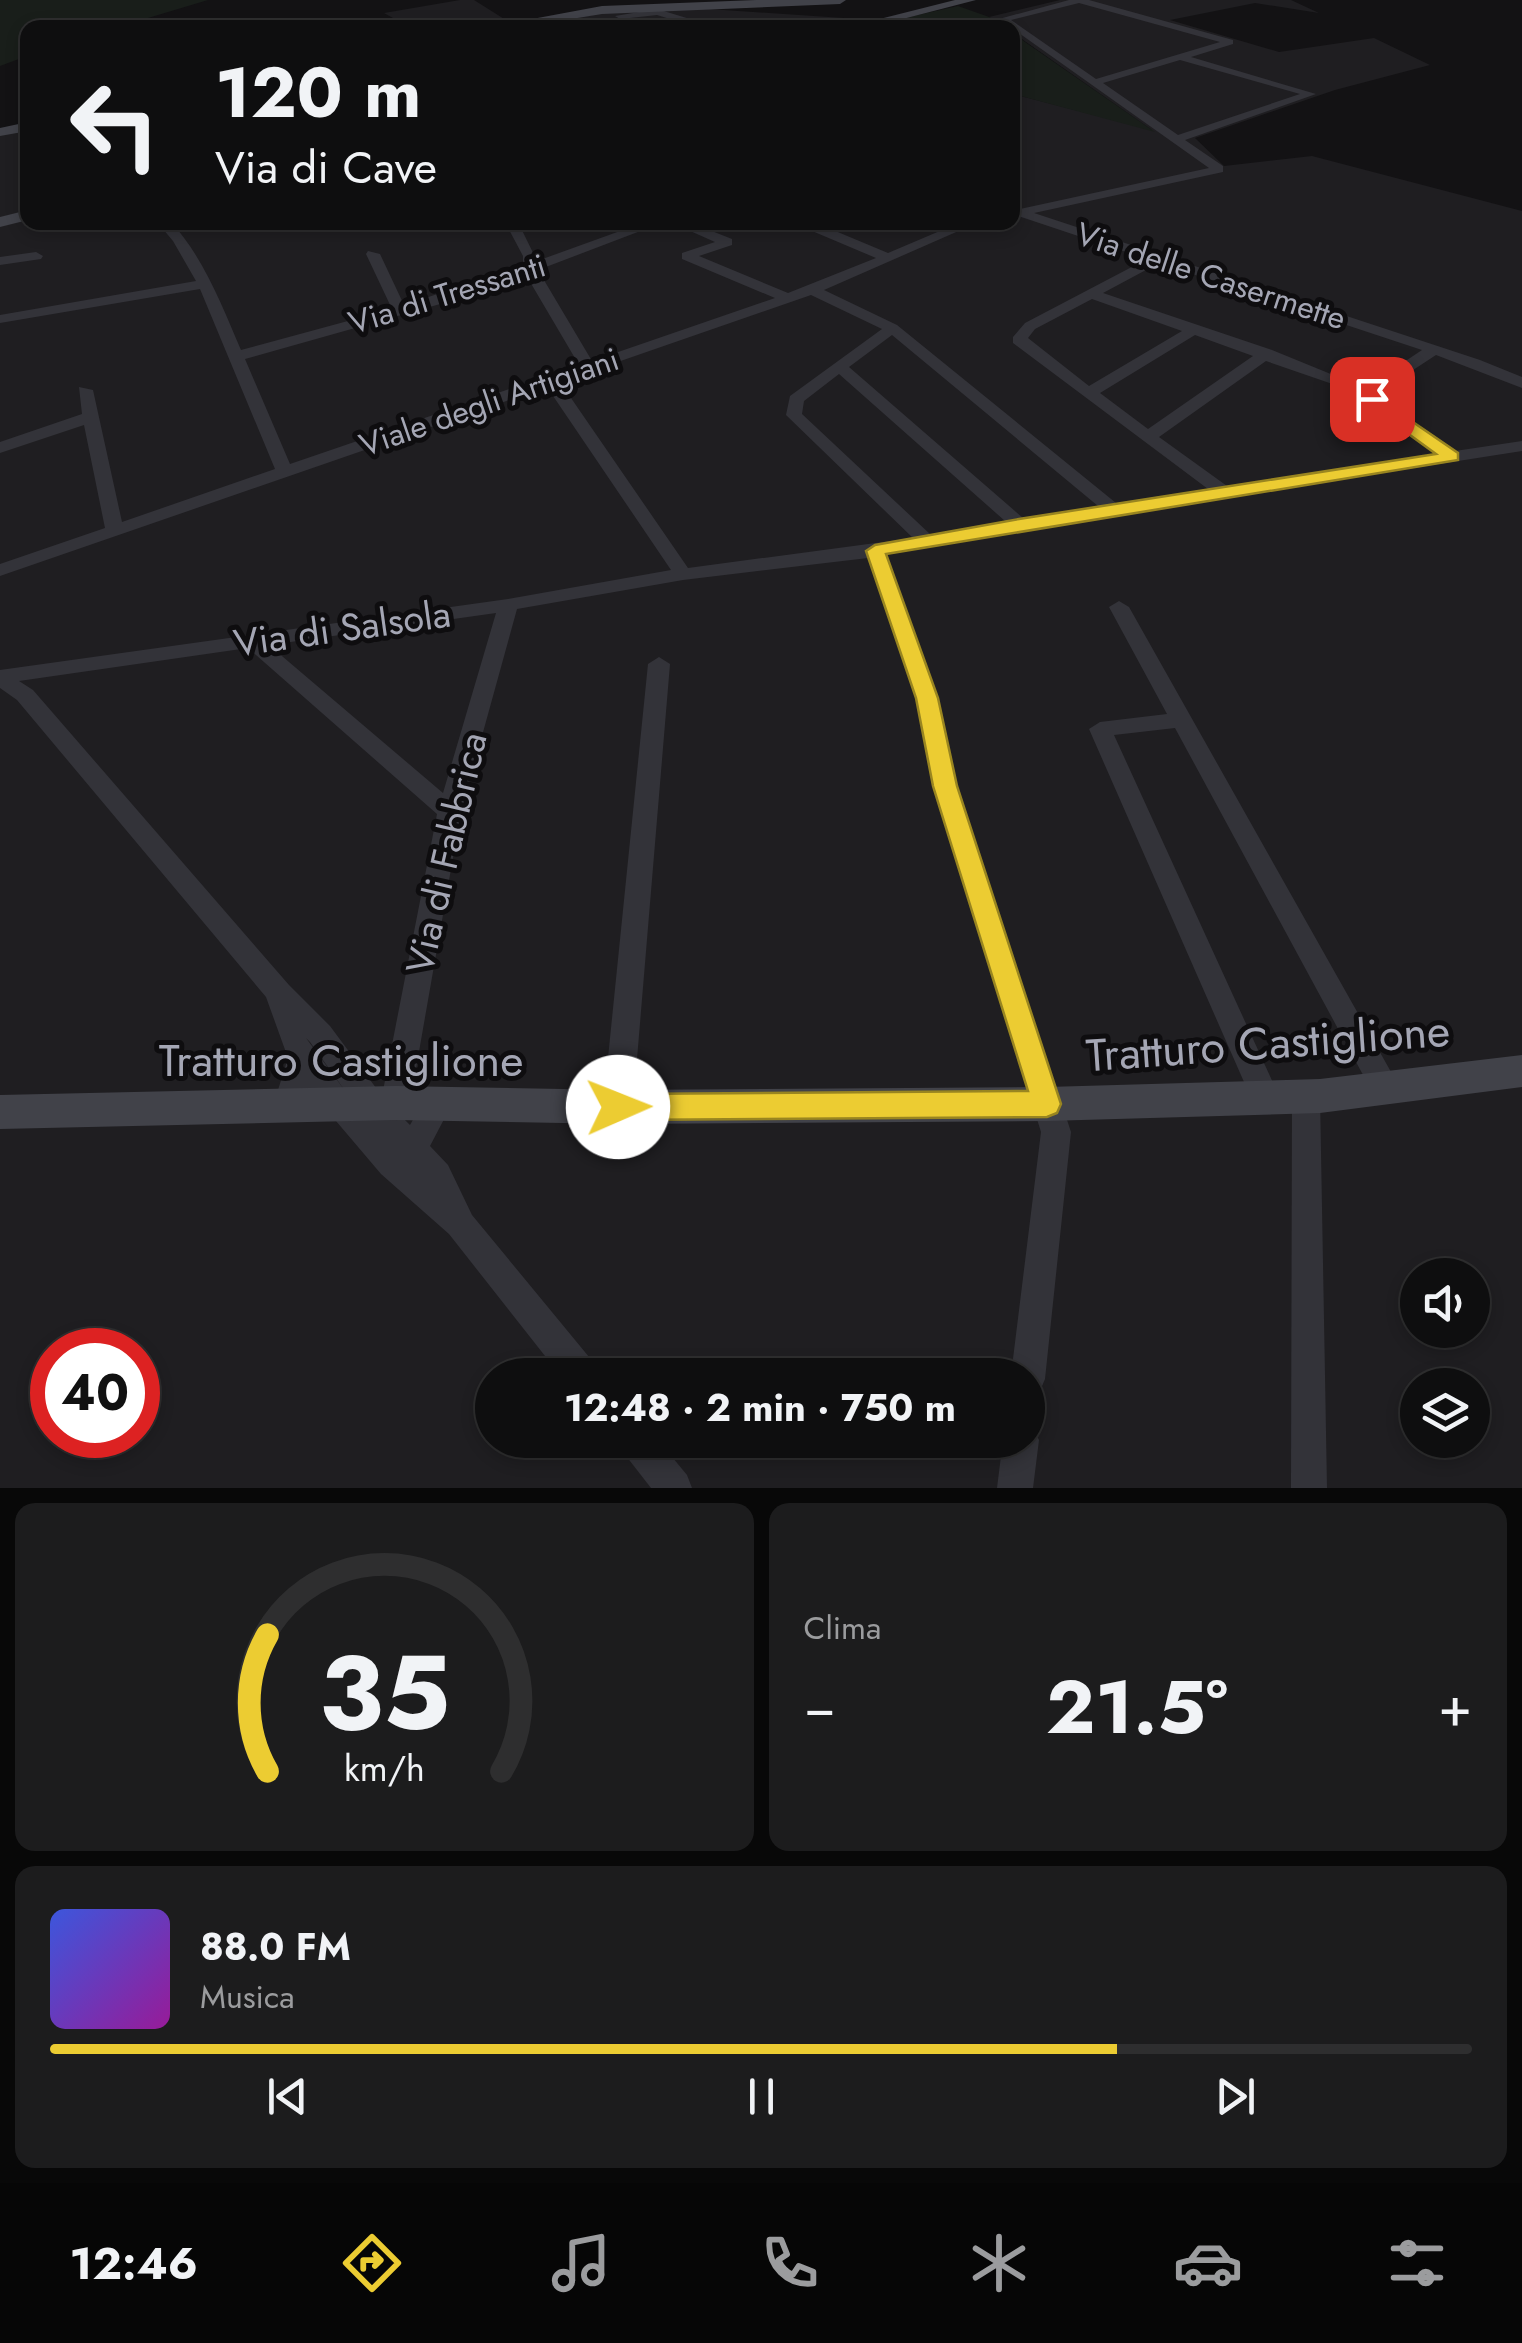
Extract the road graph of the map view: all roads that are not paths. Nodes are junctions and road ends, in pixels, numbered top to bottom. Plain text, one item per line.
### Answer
1 (840, 0) edge
2 (904, 0) edge
3 (919, 0) edge
4 (1079, 0) edge
5 (965, 1) edge
6 (912, 13) junction
7 (544, 18) junction
8 (533, 20) edge
9 (540, 20) edge
10 (628, 20) edge
11 (683, 20) edge
12 (883, 20) edge
13 (1005, 20) edge
14 (1020, 30) edge
15 (1180, 57) junction
16 (1093, 82) junction
17 (1174, 140) junction
18 (1020, 211) edge
19 (1020, 213) edge
20 (171, 230) edge
21 (515, 230) edge
22 (622, 230) edge
23 (637, 230) edge
24 (696, 230) edge
25 (822, 230) edge
26 (954, 230) edge
27 (629, 233) junction
28 (373, 254) dead end
29 (36, 256) dead end
30 (888, 258) junction
31 (1157, 259) junction
32 (0, 261) edge
33 (530, 269) junction
34 (205, 284) junction
35 (812, 290) junction
36 (1090, 294) junction
37 (787, 298) junction
38 (400, 311) junction
39 (0, 319) edge
40 (892, 328) junction
41 (1194, 329) junction
42 (1433, 350) junction
43 (1267, 354) junction
44 (234, 356) junction
45 (840, 367) junction
46 (588, 368) junction
47 (551, 380) junction
48 (1522, 383) edge
49 (85, 390) dead end
50 (1089, 393) junction
51 (1365, 395) junction
52 (90, 417) junction
53 (1148, 436) junction
54 (1522, 446) edge
55 (0, 448) edge
56 (1452, 457) junction
57 (285, 472) junction
58 (1224, 493) junction
59 (1113, 510) junction
60 (1019, 524) junction
61 (115, 530) junction
62 (926, 540) junction
63 (875, 551) junction
64 (0, 570) edge
65 (683, 574) junction
66 (508, 604) junction
67 (1119, 606) dead end
68 (251, 640) junction
69 (659, 664) dead end
70 (0, 678) edge
71 (1181, 720) junction
72 (449, 812) junction
73 (278, 994) junction
74 (303, 1055) junction
75 (1522, 1071) edge
76 (1385, 1088) junction
77 (1306, 1096) junction
78 (1265, 1098) junction
79 (369, 1104) junction
80 (437, 1104) junction
81 (1047, 1104) junction
82 (288, 1106) junction
83 (618, 1107) junction
84 (0, 1112) edge
85 (413, 1149) junction
86 (461, 1225) junction
87 (568, 1358) edge
88 (1030, 1358) edge
89 (650, 1458) edge
90 (1019, 1458) edge
91 (674, 1488) edge
92 (1015, 1488) edge
93 (1309, 1488) edge

1 - 7 main road
2 - 6 main road
3 - 5 main road
4 - 13 street
4 - 15 street
5 - 6 main road
6 - 12 main road
7 - 8 main road
7 - 9 main road
10 - 11 street
14 - 16 street
15 - 16 street
15 - 17 street
16 - 17 street
17 - 18 street
19 - 31 street, Via delle Casermette
20 - 34 street
21 - 33 street
22 - 27 street
23 - 27 street, Via di Tressanti
24 - 37 street
25 - 30 street
26 - 30 street, Viale degli Artigiani
27 - 33 street, Via di Tressanti
28 - 38 street
29 - 32 street
30 - 35 street, Viale degli Artigiani
31 - 36 street
31 - 42 street, Via delle Casermette
33 - 38 street, Via di Tressanti
33 - 46 street
34 - 39 street
34 - 44 street
35 - 37 street, Viale degli Artigiani
35 - 40 street
36 - 41 street
36 - 50 street
37 - 46 street, Viale degli Artigiani
38 - 44 street, Via di Tressanti
40 - 45 street
40 - 59 street
41 - 43 street
41 - 50 street
42 - 48 street, Via delle Casermette
42 - 51 street
43 - 51 street
43 - 53 street
44 - 57 street
45 - 60 street
45 - 62 street
46 - 47 street, Viale degli Artigiani
47 - 57 street, Viale degli Artigiani
47 - 65 street
49 - 52 street
50 - 53 street
51 - 56 street
52 - 55 street
52 - 61 street
53 - 58 street
54 - 56 street, Via di Salsola
56 - 58 street, Via di Salsola
57 - 61 street, Viale degli Artigiani
58 - 59 street, Via di Salsola
59 - 60 street, Via di Salsola
60 - 62 street, Via di Salsola
61 - 64 street, Viale degli Artigiani
62 - 63 street, Via di Salsola
63 - 65 street, Via di Salsola
63 - 81 street
65 - 66 street, Via di Salsola
66 - 68 street, Via di Salsola
66 - 72 street, Via di Fabbrica
67 - 71 street
68 - 70 street, Via di Salsola
68 - 72 street
69 - 83 street
70 - 73 street
71 - 76 street
71 - 78 street
72 - 79 street, Via di Fabbrica
73 - 74 street
73 - 79 street
74 - 79 street
74 - 82 street
75 - 76 main road, Tratturo Castiglione
76 - 77 main road, Tratturo Castiglione
77 - 78 main road, Tratturo Castiglione
77 - 93 street
78 - 81 main road, Tratturo Castiglione
79 - 80 main road, Tratturo Castiglione
79 - 82 main road, Tratturo Castiglione
79 - 85 street
79 - 86 street
80 - 83 main road, Tratturo Castiglione
80 - 85 street
81 - 83 main road, Tratturo Castiglione
81 - 88 street
82 - 84 main road, Tratturo Castiglione
85 - 86 street
86 - 87 street
89 - 91 street
90 - 92 street

